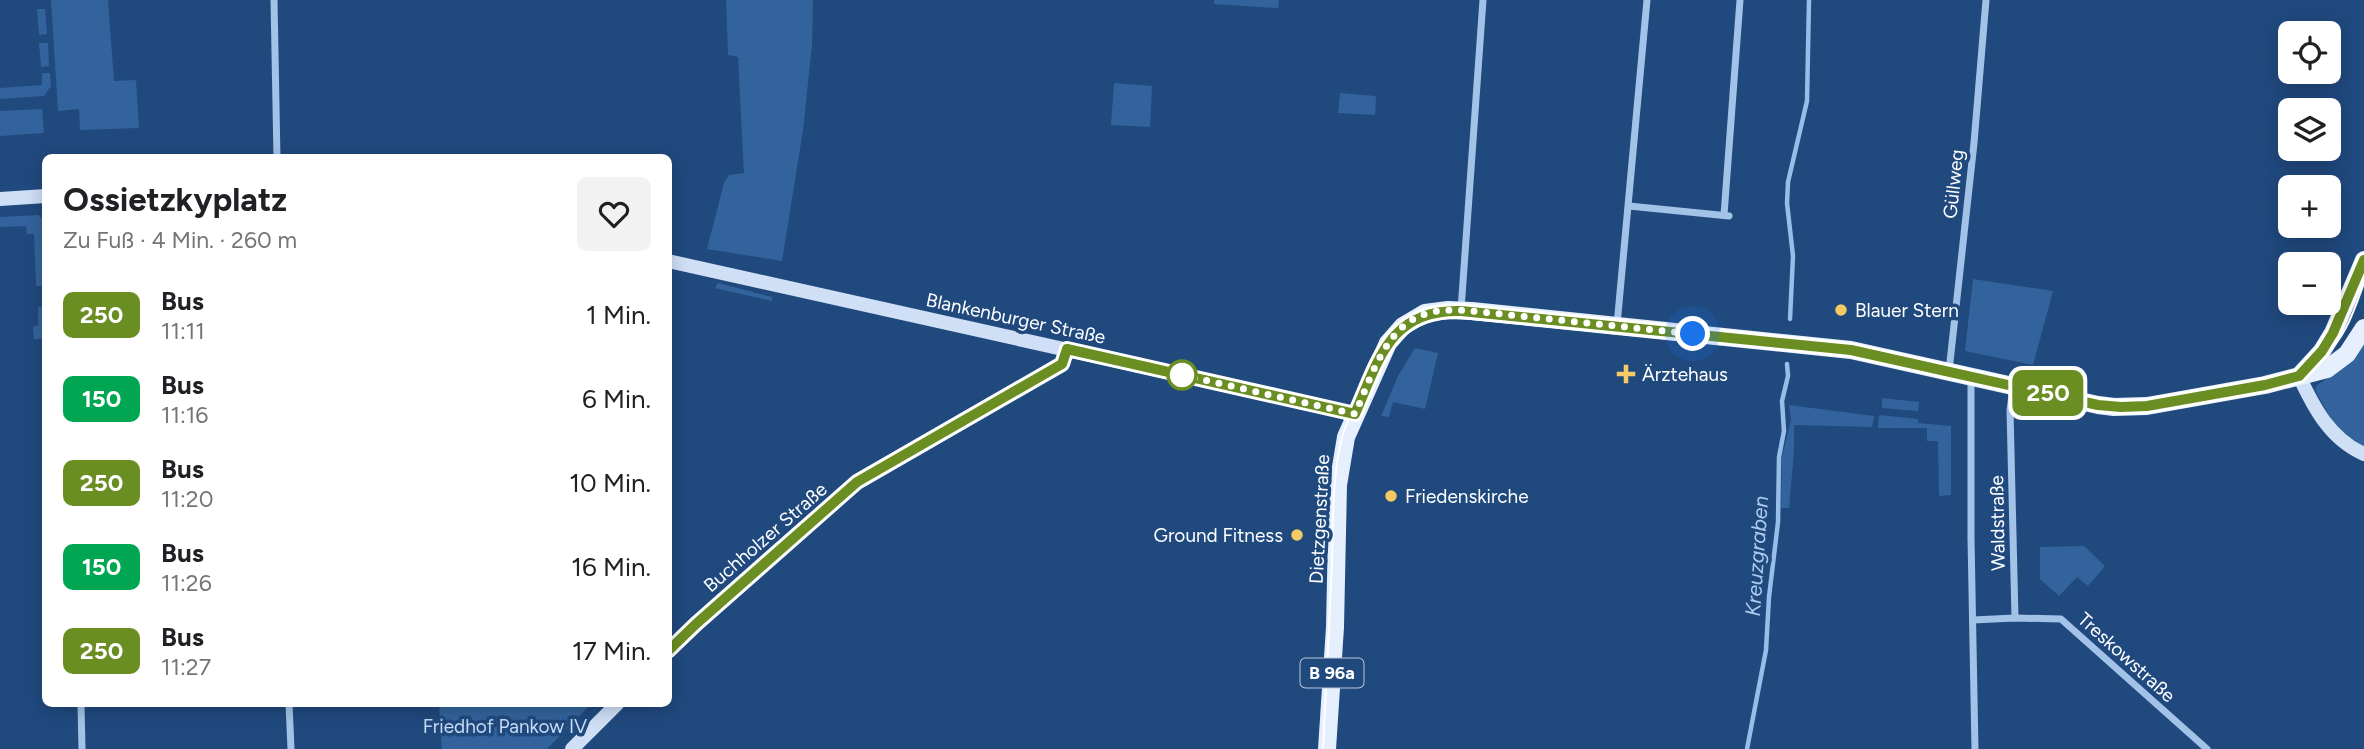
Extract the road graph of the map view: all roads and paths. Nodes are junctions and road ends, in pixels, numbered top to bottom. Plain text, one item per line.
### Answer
1 (274, 0) edge
2 (1483, 0) edge
3 (1647, 0) edge
4 (1740, 0) edge
5 (1986, 0) edge
6 (277, 154) edge
7 (42, 196) edge
8 (0, 200) edge
9 (1629, 206) junction
10 (2364, 260) edge
11 (672, 262) edge
12 (1467, 311) junction
13 (1616, 326) junction
14 (2364, 328) edge
15 (1067, 349) junction
16 (1949, 371) junction
17 (1970, 376) junction
18 (2299, 376) junction
19 (2014, 385) junction
20 (1355, 414) junction
21 (2364, 454) edge
22 (2015, 618) junction
23 (1973, 620) junction
24 (672, 648) edge
25 (81, 707) edge
26 (289, 707) edge
27 (614, 707) edge
28 (82, 749) edge
29 (291, 749) edge
30 (572, 749) edge
31 (1328, 749) edge
32 (1975, 749) edge
33 (2207, 749) edge

1 - 6 street
2 - 12 street
3 - 9 street
4 - 9 street
5 - 16 street, Güllweg
7 - 8 main road
9 - 13 street
10 - 18 main road
11 - 15 main road, Blankenburger Straße
12 - 13 main road, B 96a
12 - 20 main road, Dietzgenstraße / B 96a
13 - 16 main road, B 96a
14 - 18 main road
15 - 20 main road, Blankenburger Straße
15 - 24 main road, Buchholzer Straße
16 - 17 main road, B 96a
17 - 19 main road, B 96a
17 - 23 street, Waldstraße
18 - 19 main road, B 96a
18 - 21 main road
19 - 22 street, Waldstraße
20 - 31 main road, Dietzgenstraße / B 96a
22 - 23 street
22 - 33 street, Treskowstraße
23 - 32 street, Waldstraße
25 - 28 street
26 - 29 street
27 - 30 main road

